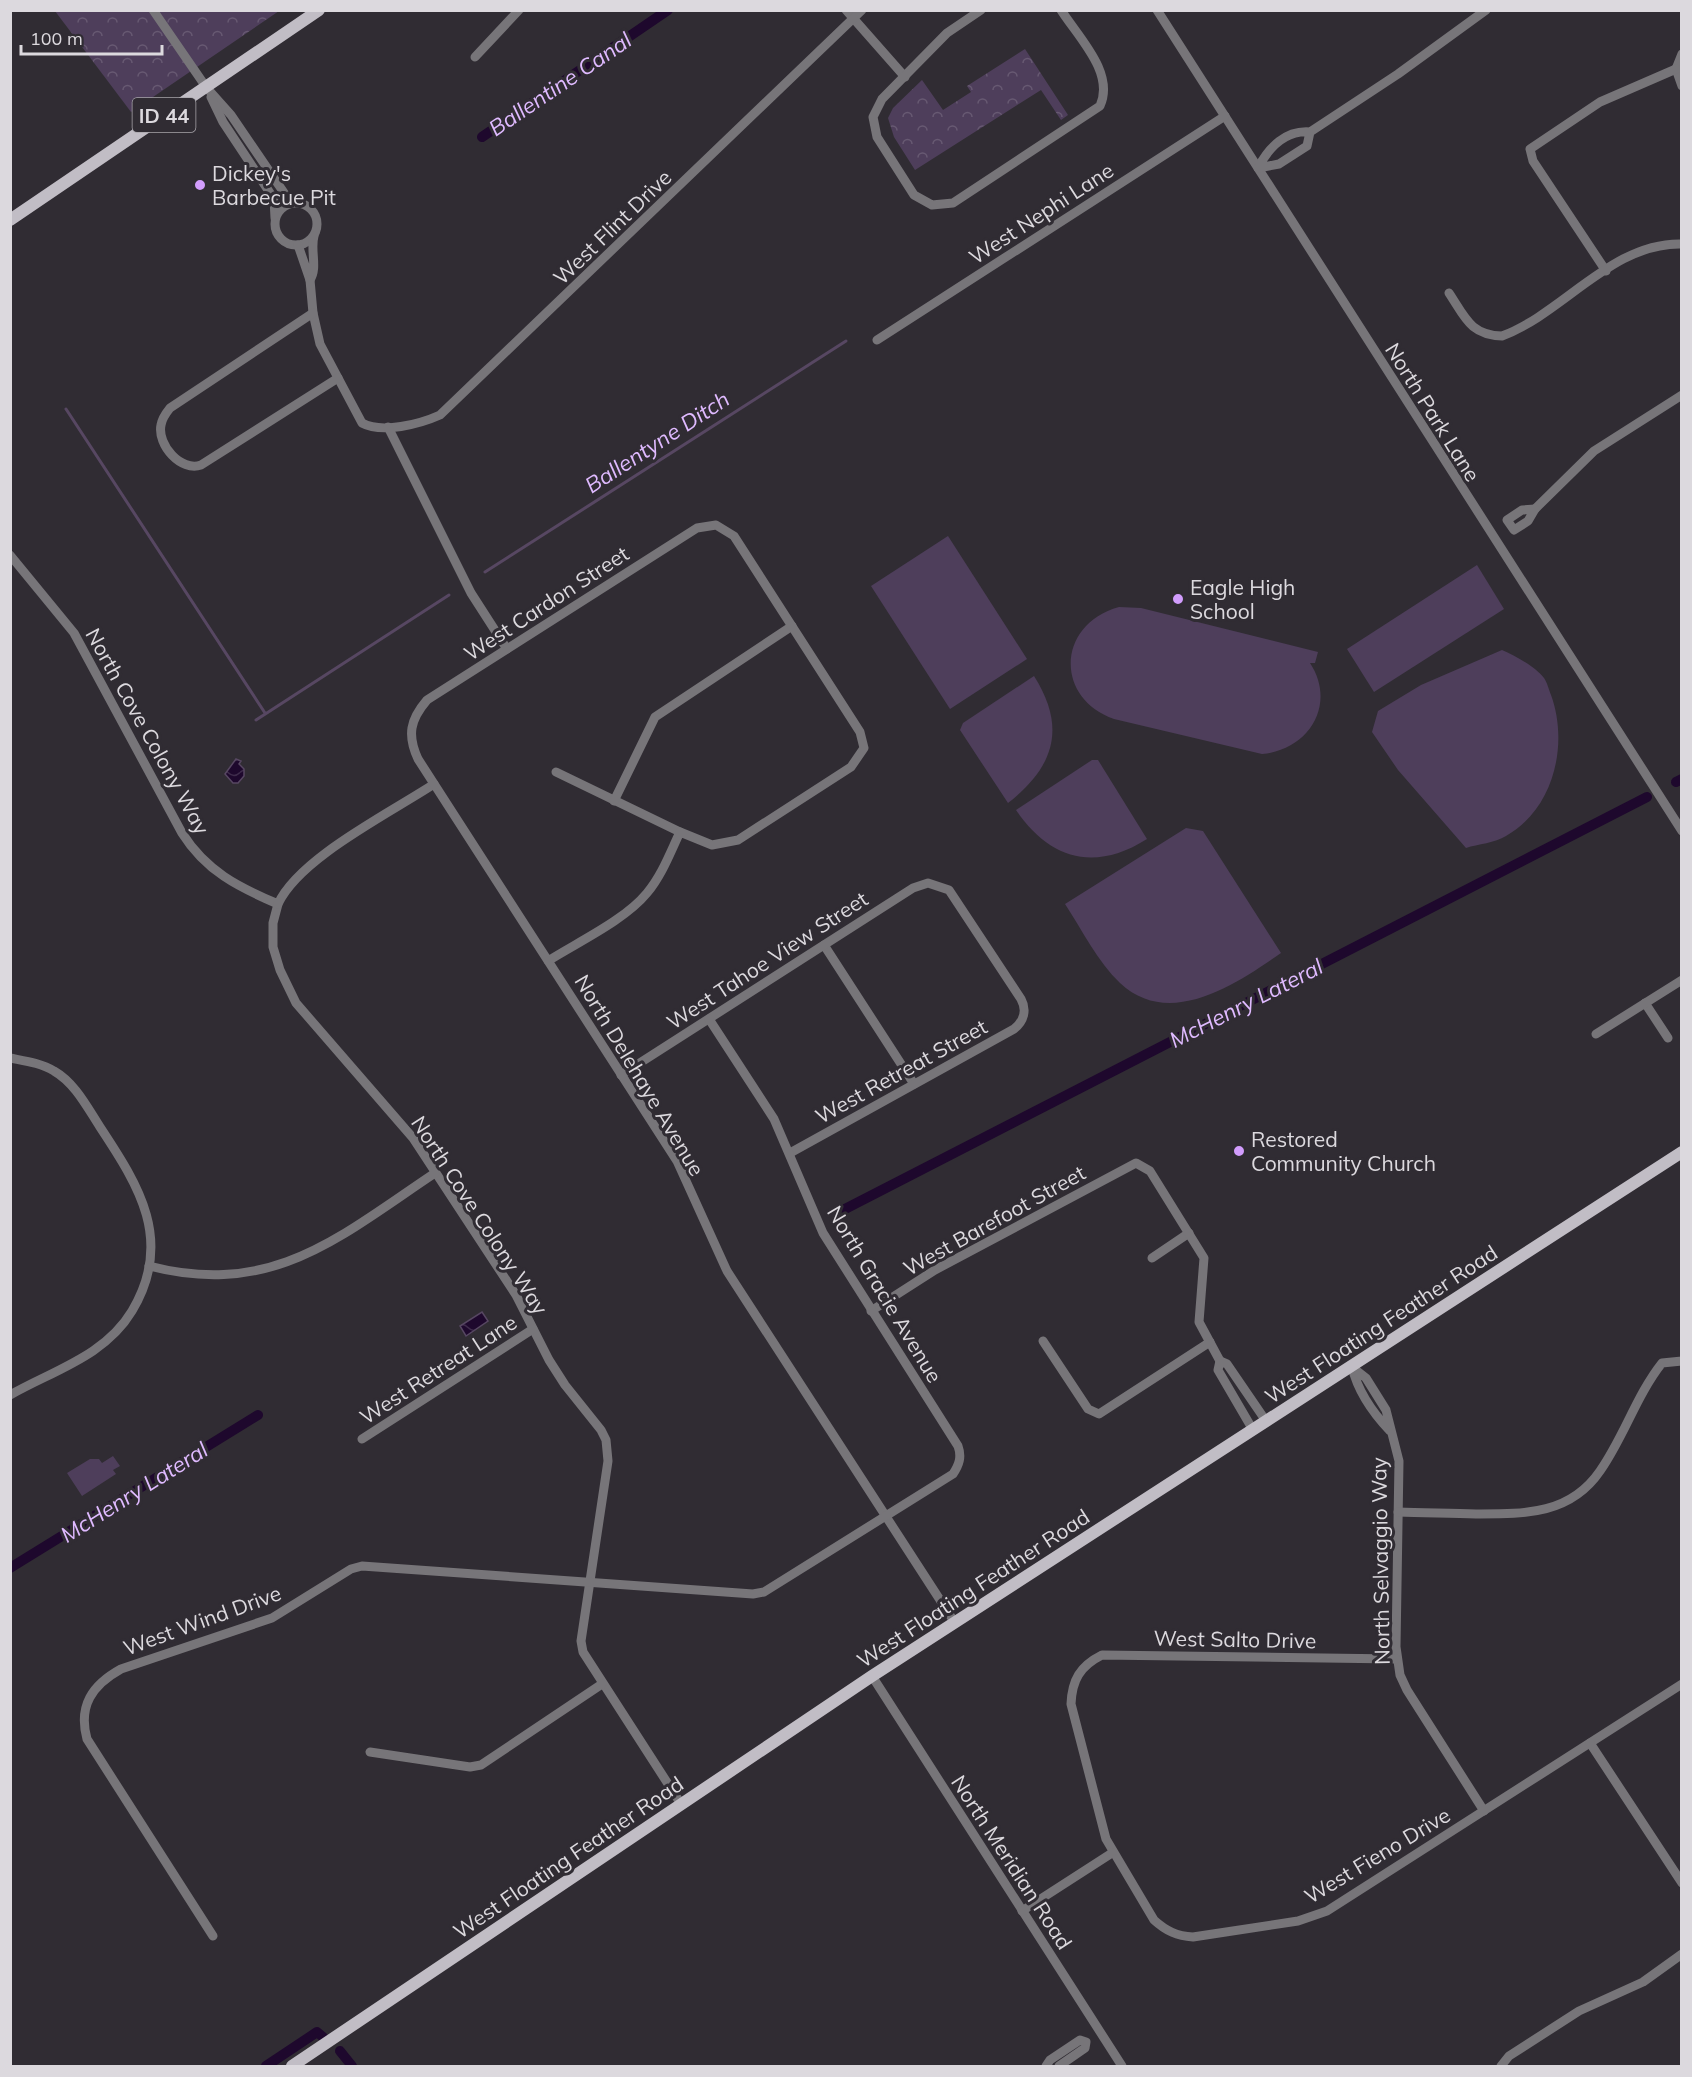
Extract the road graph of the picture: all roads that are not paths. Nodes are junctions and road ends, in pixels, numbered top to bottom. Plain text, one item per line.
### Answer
1 (153, 10) edge
2 (319, 10) edge
3 (519, 10) edge
4 (846, 10) edge
5 (862, 10) edge
6 (981, 10) edge
7 (1061, 10) edge
8 (1157, 10) edge
9 (1486, 10) edge
10 (852, 20) junction
11 (1682, 54) edge
12 (475, 57) dead end
13 (1676, 69) junction
14 (905, 77) junction
15 (1657, 79) junction
16 (1680, 85) edge
17 (206, 87) junction
18 (1224, 116) junction
19 (1310, 132) junction
20 (1258, 168) junction
21 (291, 203) junction
22 (275, 218) junction
23 (10, 220) edge
24 (315, 234) junction
25 (1682, 244) edge
26 (298, 245) junction
27 (1606, 271) junction
28 (310, 280) junction
29 (1449, 293) dead end
30 (313, 314) junction
31 (877, 340) dead end
32 (338, 378) junction
33 (1682, 395) edge
34 (388, 427) junction
35 (1491, 537) junction
36 (10, 555) edge
37 (792, 626) junction
38 (507, 649) junction
39 (410, 729) joint
40 (556, 772) dead end
41 (434, 784) junction
42 (614, 801) junction
43 (1682, 831) edge
44 (680, 832) junction
45 (278, 904) junction
46 (824, 945) junction
47 (548, 961) junction
48 (1682, 980) edge
49 (1645, 1003) junction
50 (1024, 1014) joint
51 (709, 1019) junction
52 (1596, 1034) dead end
53 (1668, 1038) dead end
54 (10, 1058) edge
55 (621, 1075) junction
56 (914, 1084) junction
57 (1682, 1152) edge
58 (790, 1153) junction
59 (435, 1173) junction
60 (1189, 1233) junction
61 (1152, 1258) dead end
62 (149, 1266) junction
63 (871, 1311) junction
64 (533, 1329) junction
65 (1043, 1341) dead end
66 (1210, 1342) junction
67 (1220, 1361) junction
68 (1682, 1361) edge
69 (1352, 1367) junction
70 (10, 1395) edge
71 (1266, 1421) junction
72 (1253, 1430) junction
73 (362, 1439) dead end
74 (960, 1461) joint
75 (1398, 1512) junction
76 (886, 1516) junction
77 (589, 1582) junction
78 (955, 1623) junction
79 (1396, 1659) junction
80 (872, 1676) junction
81 (602, 1684) junction
82 (1682, 1684) edge
83 (1590, 1743) junction
84 (370, 1752) dead end
85 (681, 1804) junction
86 (1484, 1811) junction
87 (1112, 1853) junction
88 (1682, 1883) edge
89 (1022, 1911) junction
90 (213, 1936) dead end
91 (1682, 1954) edge
92 (1101, 2032) junction
93 (1086, 2042) junction
94 (292, 2067) edge
95 (1046, 2067) edge
96 (1059, 2067) edge
97 (1122, 2067) edge
98 (1501, 2067) edge

1 - 17 street
2 - 17 main road, ID 44
3 - 12 street
4 - 10 street
5 - 10 street, West Flint Drive
6 - 14 street
7 - 14 street
8 - 18 street, North Park Lane
9 - 19 street
10 - 14 street
10 - 34 street, West Flint Drive
11 - 13 street
13 - 15 street
13 - 16 street
15 - 16 street
15 - 27 street
17 - 21 street
17 - 22 street
17 - 23 main road, ID 44
18 - 20 street, North Park Lane
18 - 31 street, West Nephi Lane
19 - 20 street
19 - 20 street
20 - 35 street, North Park Lane
21 - 22 street
21 - 24 street
22 - 26 street
24 - 26 street
24 - 28 street
25 - 27 street
26 - 28 street
27 - 29 street
28 - 30 street
30 - 32 street
30 - 32 street
32 - 34 street, West Flint Drive
33 - 35 street
34 - 38 street
35 - 43 street, North Park Lane
36 - 45 street, North Cove Colony Way
37 - 38 street, West Cardon Street
37 - 42 street
37 - 44 street
38 - 39 street, West Cardon Street
39 - 41 street, North Delehaye Avenue
40 - 42 street
41 - 45 street
41 - 47 street, North Delehaye Avenue
42 - 44 street
44 - 47 street
45 - 59 street, North Cove Colony Way
46 - 50 street, West Tahoe View Street
46 - 51 street, West Tahoe View Street
46 - 56 street
47 - 55 street, North Delehaye Avenue
48 - 49 street
49 - 52 street
49 - 53 street
50 - 56 street, West Retreat Street
51 - 55 street, West Tahoe View Street
51 - 58 street, North Gracie Avenue
54 - 62 street
55 - 76 street, North Delehaye Avenue
56 - 58 street, West Retreat Street
57 - 69 main road, West Floating Feather Road
58 - 63 street, North Gracie Avenue
59 - 62 street
59 - 64 street, North Cove Colony Way
60 - 61 street
60 - 63 street, West Barefoot Street
60 - 66 street
62 - 70 street
63 - 74 street, North Gracie Avenue
64 - 73 street, West Retreat Lane
64 - 77 street, North Cove Colony Way
65 - 66 street
66 - 67 street
67 - 71 street
67 - 72 street
68 - 75 street
69 - 71 main road, West Floating Feather Road
69 - 75 street, North Selvaggio Way
71 - 72 main road, West Floating Feather Road
72 - 78 main road, West Floating Feather Road
74 - 76 street, West Wind Drive
75 - 79 street, North Selvaggio Way
76 - 77 street, West Wind Drive
76 - 78 street, North Delehaye Avenue
77 - 81 street, North Cove Colony Way
77 - 90 street, West Wind Drive
78 - 80 main road, West Floating Feather Road
79 - 86 street, North Selvaggio Way
79 - 87 street, West Salto Drive
80 - 85 main road, West Floating Feather Road
80 - 89 street, North Meridian Road
81 - 84 street
81 - 85 street, North Cove Colony Way
82 - 83 street, West Fieno Drive
83 - 86 street, West Fieno Drive
83 - 88 street
85 - 94 main road, West Floating Feather Road
86 - 87 street, West Fieno Drive
87 - 89 street
89 - 92 street, North Meridian Road
91 - 98 street
92 - 93 street
92 - 97 street, North Meridian Road
93 - 95 street
93 - 96 street

